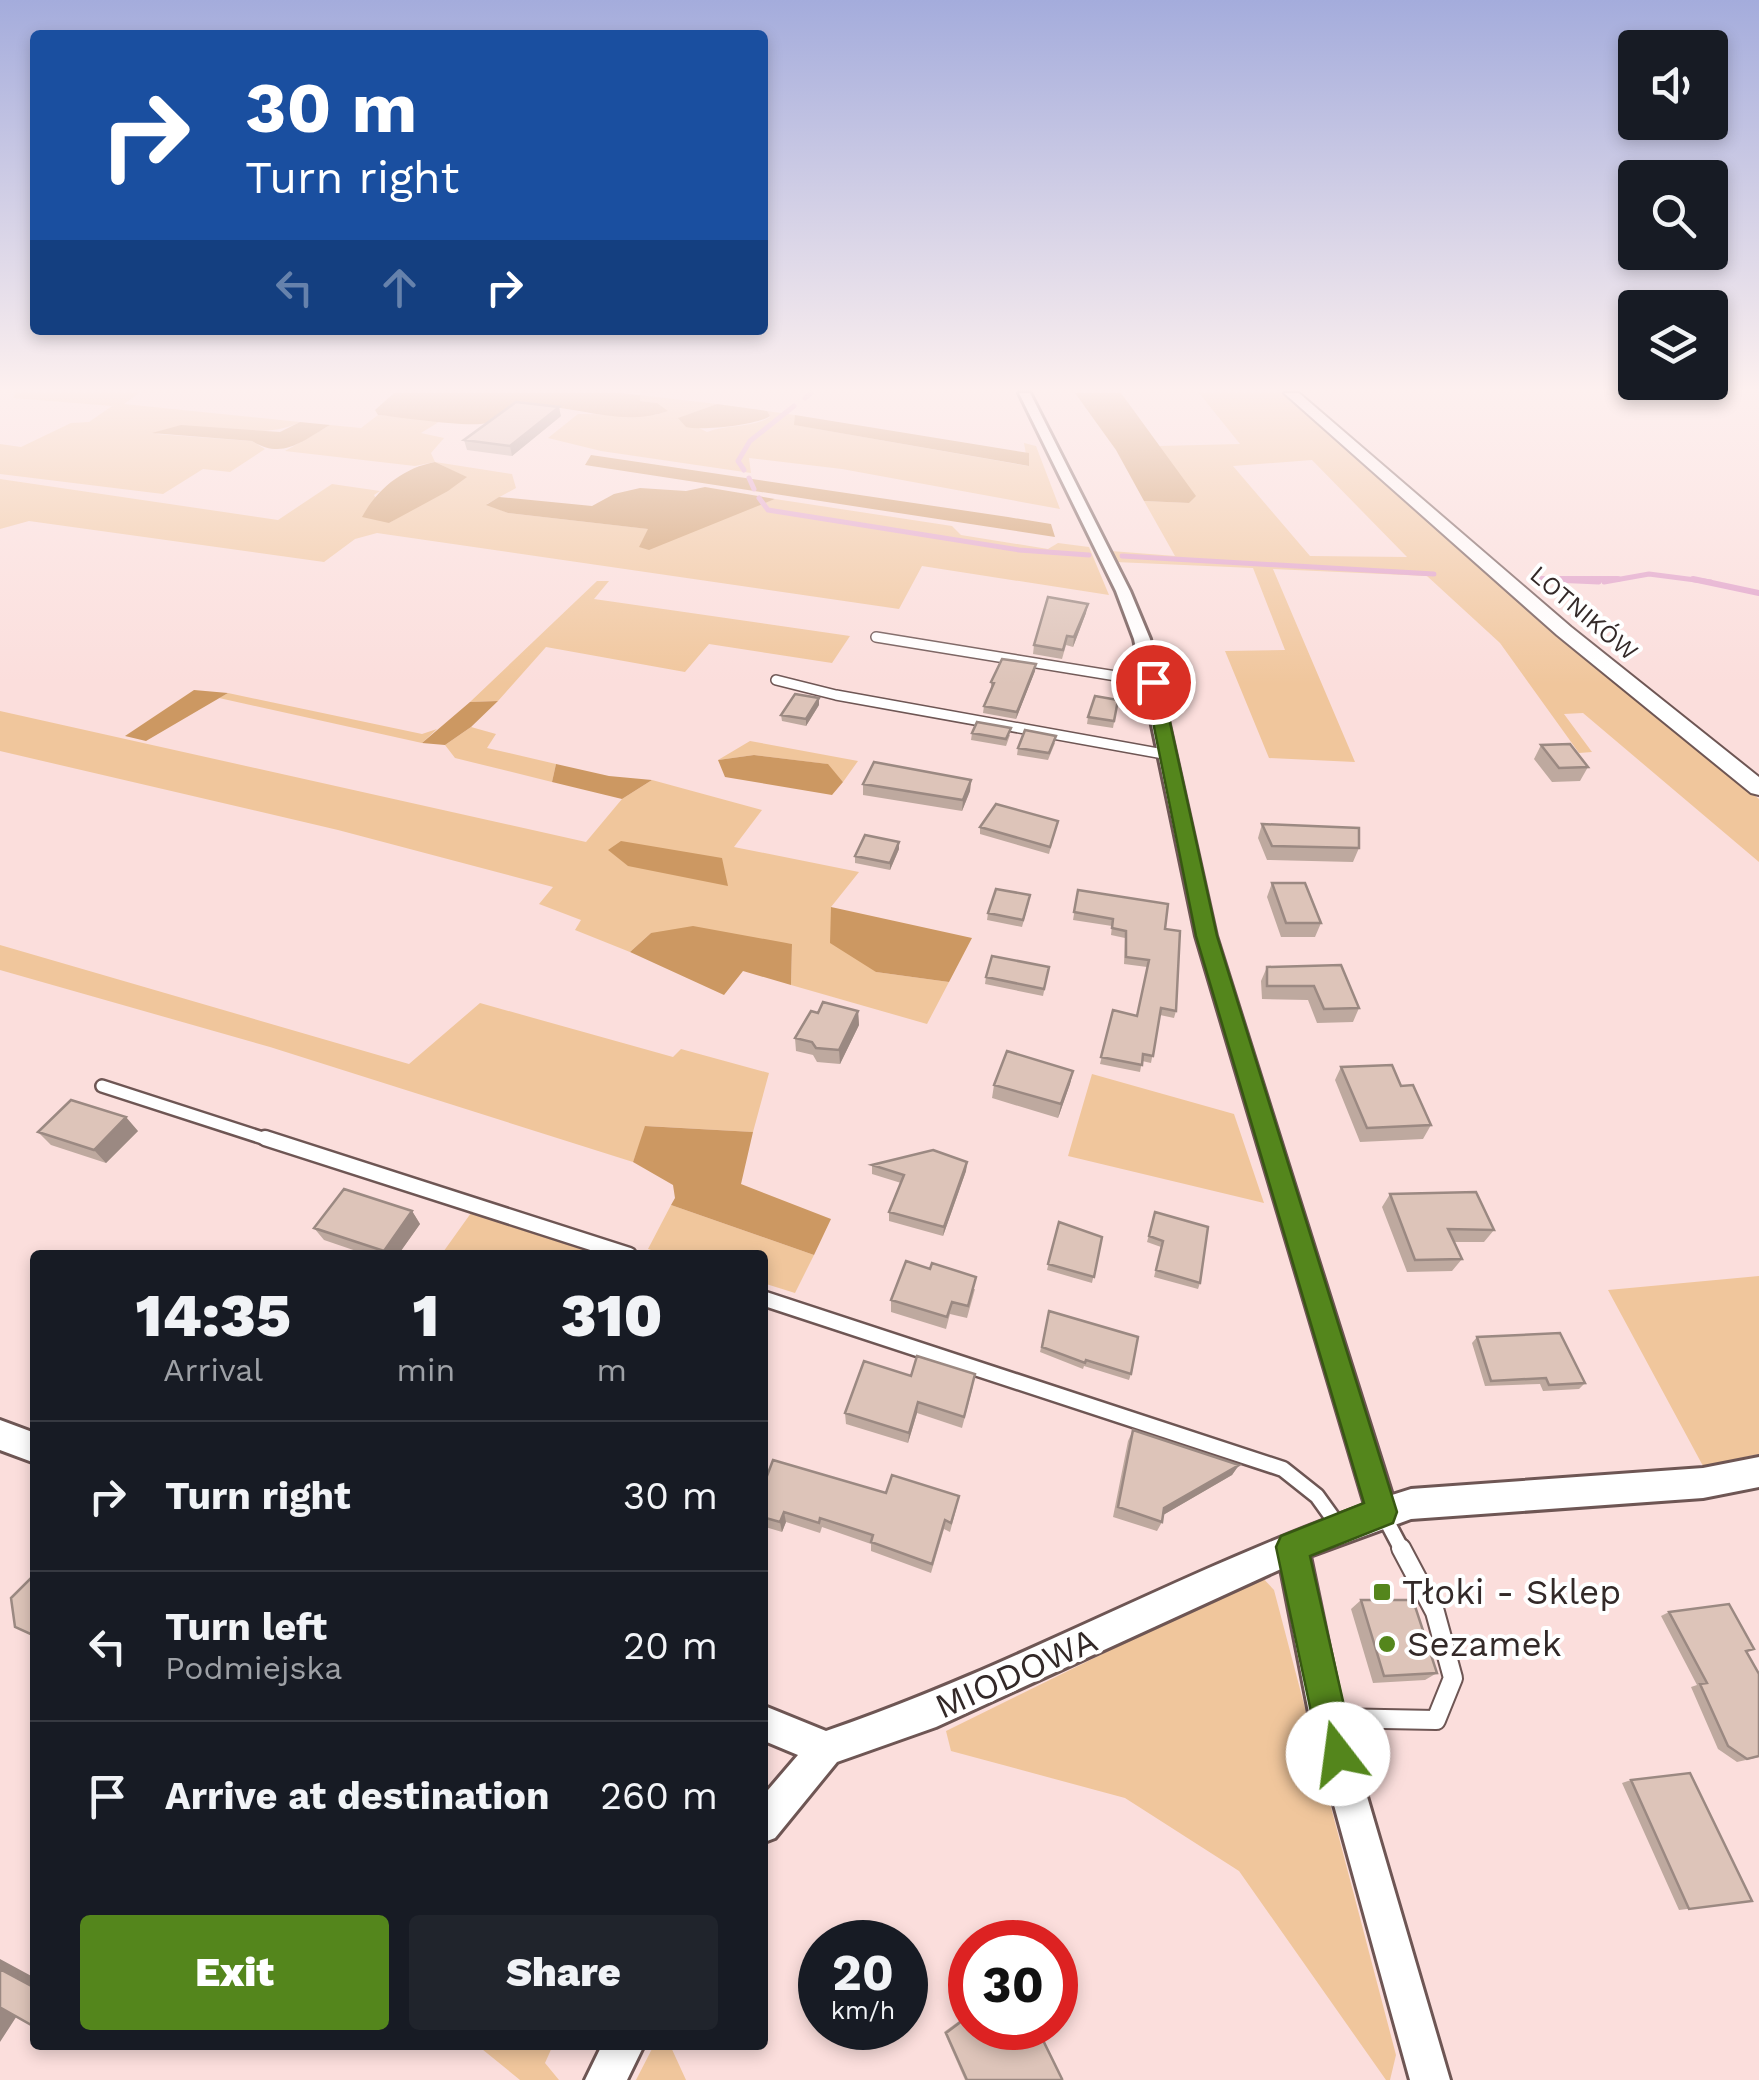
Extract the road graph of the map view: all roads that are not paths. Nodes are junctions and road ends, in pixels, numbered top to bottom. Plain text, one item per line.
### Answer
1 (1072, 490) edge
2 (1402, 490) edge
3 (876, 638) dead end
4 (776, 680) dead end
5 (1153, 682) junction
6 (1170, 755) junction
7 (1759, 788) edge
8 (102, 1086) dead end
9 (613, 1250) edge
10 (768, 1300) edge
11 (0, 1435) edge
12 (30, 1446) edge
13 (1759, 1472) edge
14 (1382, 1512) junction
15 (1340, 1528) junction
16 (1292, 1547) junction
17 (1327, 1718) junction
18 (768, 1725) edge
19 (826, 1749) junction
20 (768, 1818) edge
21 (621, 2050) edge
22 (605, 2080) edge
23 (1430, 2080) edge

1 - 5 street
2 - 7 street, LOTNIKÓW
3 - 5 lane
4 - 6 lane
5 - 6 street
6 - 14 street
8 - 9 lane
10 - 15 lane
11 - 12 street
13 - 14 street, MIODOWA
14 - 15 street, MIODOWA
14 - 17 lane
15 - 16 street, MIODOWA
16 - 17 street
16 - 19 street, MIODOWA
17 - 23 street
18 - 19 street
19 - 20 street
21 - 22 street

